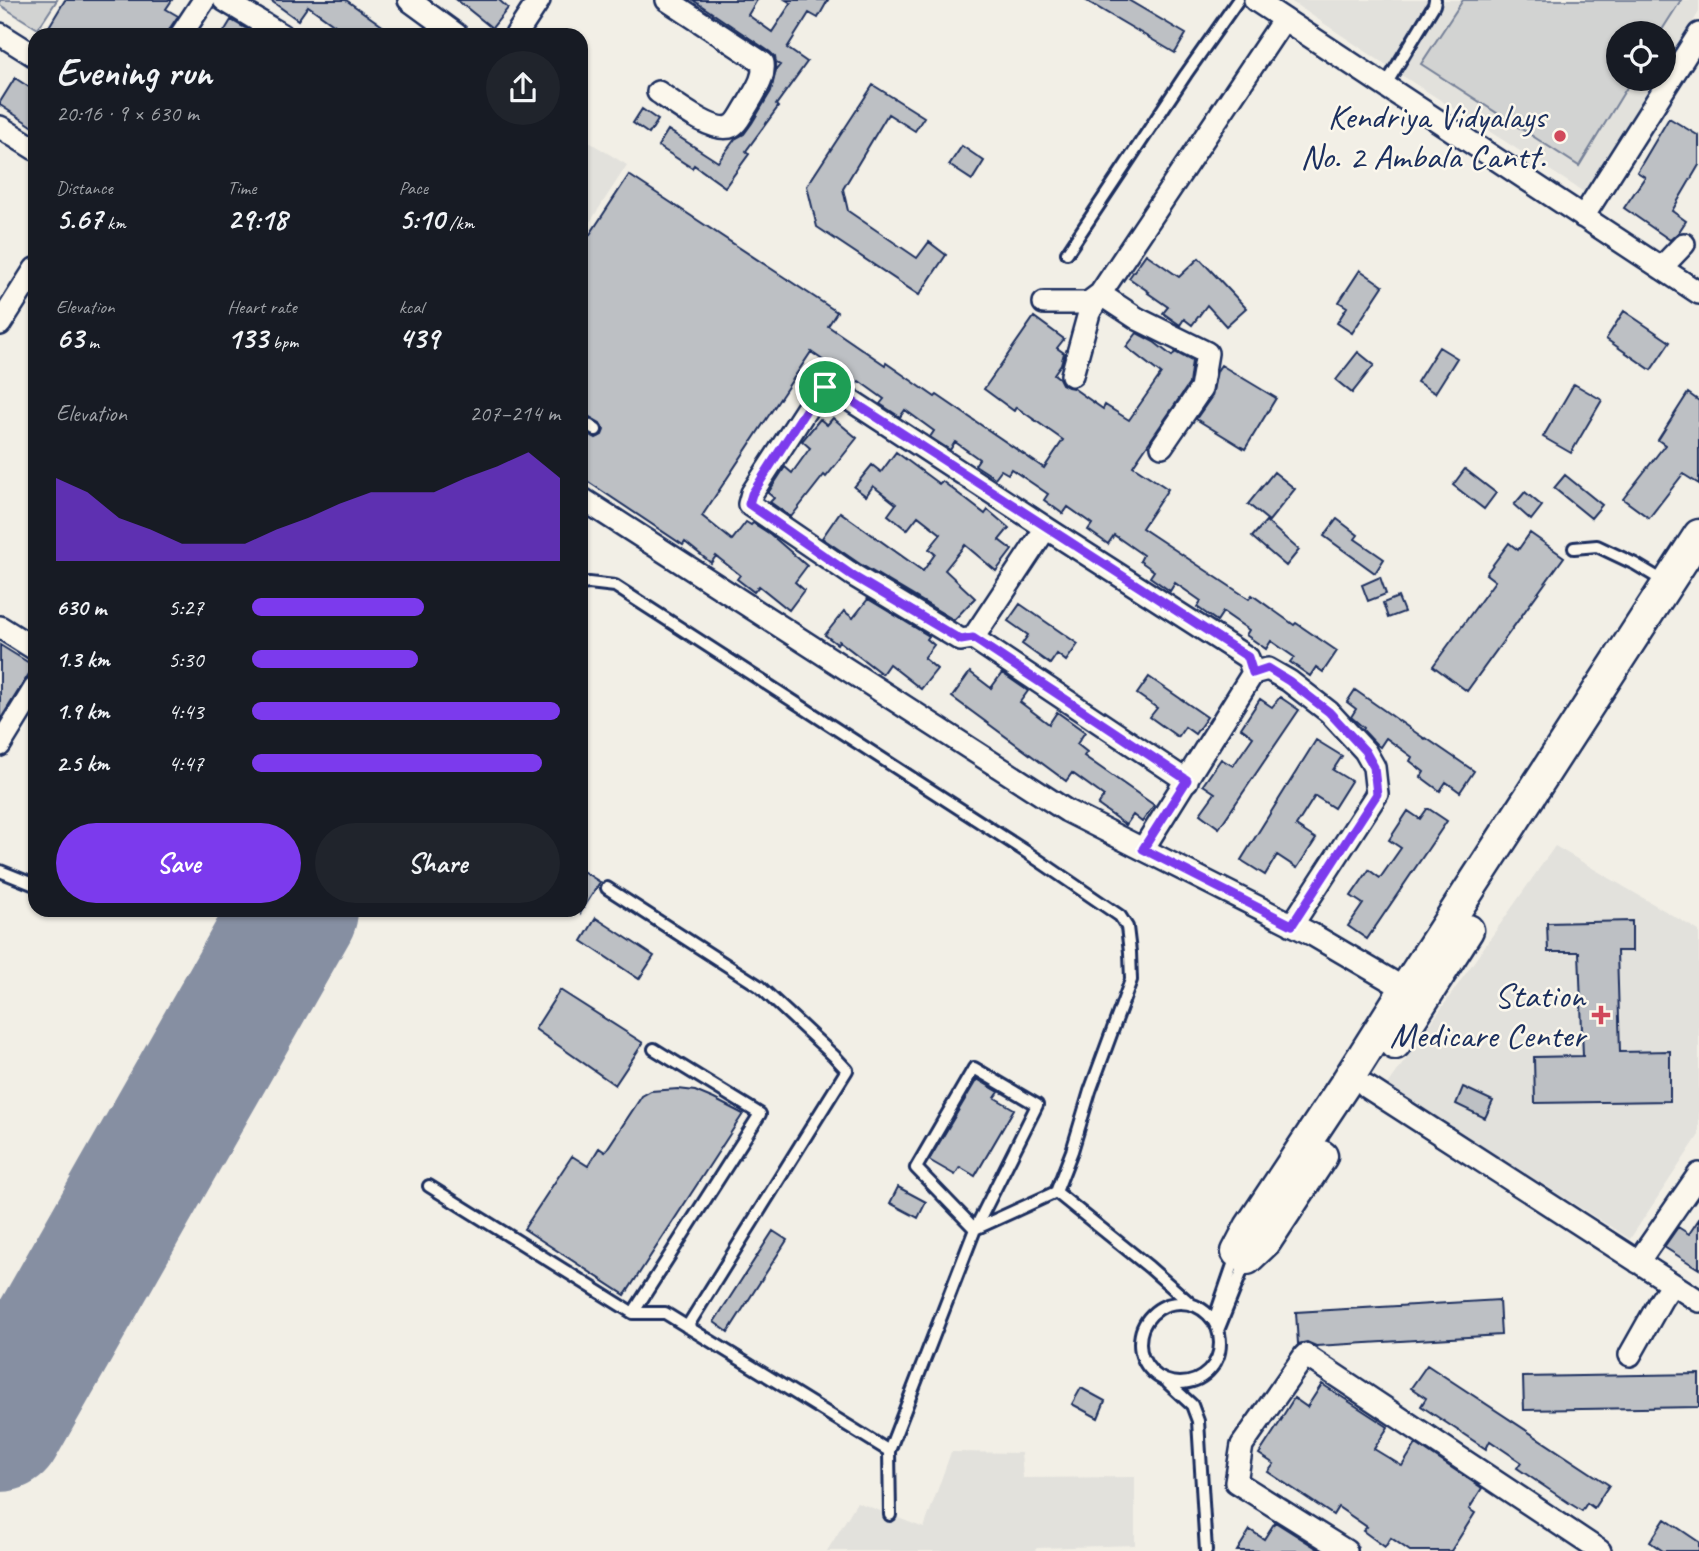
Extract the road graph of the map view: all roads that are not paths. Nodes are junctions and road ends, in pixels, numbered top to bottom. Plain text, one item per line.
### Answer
1 (204, 0) edge
2 (224, 0) edge
3 (409, 0) edge
4 (539, 0) edge
5 (667, 0) edge
6 (1238, 0) edge
7 (1255, 0) edge
8 (1435, 0) edge
9 (1284, 19) junction
10 (186, 28) edge
11 (270, 28) edge
12 (447, 28) edge
13 (521, 28) edge
14 (1699, 34) edge
15 (1, 37) edge
16 (28, 52) edge
17 (1385, 86) junction
18 (658, 92) dead end
19 (0, 127) edge
20 (28, 145) edge
21 (1583, 217) junction
22 (1684, 244) dead end
23 (1067, 253) dead end
24 (1661, 268) junction
25 (28, 280) edge
26 (1699, 293) edge
27 (1100, 294) junction
28 (1044, 303) dead end
29 (0, 324) edge
30 (1072, 375) dead end
31 (588, 425) edge
32 (596, 430) dead end
33 (1162, 446) dead end
34 (588, 503) edge
35 (1046, 528) junction
36 (1699, 535) edge
37 (1574, 548) dead end
38 (1699, 570) edge
39 (588, 583) edge
40 (1667, 584) junction
41 (0, 627) edge
42 (973, 638) junction
43 (28, 645) edge
44 (1253, 673) junction
45 (28, 699) edge
46 (0, 745) edge
47 (1187, 780) junction
48 (1143, 849) junction
49 (0, 871) edge
50 (28, 882) edge
51 (607, 888) dead end
52 (1292, 925) junction
53 (1405, 989) junction
54 (654, 1049) dead end
55 (1367, 1087) junction
56 (429, 1186) dead end
57 (1696, 1186) edge
58 (1056, 1192) junction
59 (975, 1229) junction
60 (1242, 1256) junction
61 (1638, 1262) junction
62 (1672, 1284) junction
63 (1699, 1301) edge
64 (1191, 1304) junction
65 (633, 1313) junction
66 (1216, 1324) junction
67 (687, 1327) junction
68 (1630, 1355) dead end
69 (1164, 1380) junction
70 (889, 1451) junction
71 (890, 1515) dead end
72 (1206, 1551) edge
73 (1346, 1551) edge
74 (1600, 1551) edge

1 - 10 street
2 - 11 street
3 - 12 street
4 - 13 street
5 - 18 street
6 - 23 lane
7 - 9 street
8 - 17 lane
9 - 17 street
9 - 27 street
14 - 21 street
15 - 16 street
17 - 21 street
19 - 20 street
21 - 24 street
22 - 24 street
24 - 26 street
25 - 29 street
27 - 28 street
27 - 30 street
27 - 33 street
31 - 32 lane
34 - 48 street
35 - 42 street
35 - 42 street
35 - 44 street
36 - 40 main road
37 - 40 lane
38 - 55 main road
39 - 58 lane
40 - 53 main road
41 - 43 street
42 - 47 street
44 - 47 street
44 - 52 street
45 - 46 street
47 - 48 street
48 - 52 street
49 - 50 lane
51 - 67 lane
52 - 53 street
53 - 60 main road
54 - 65 lane
55 - 60 main road
55 - 61 street
56 - 65 lane
57 - 61 street
58 - 59 lane
58 - 64 lane
59 - 59 lane
59 - 70 lane
60 - 66 lane
61 - 62 street
62 - 63 street
62 - 68 street
64 - 66 lane
64 - 69 lane
65 - 67 lane
66 - 69 lane
67 - 70 lane
69 - 72 lane
70 - 71 lane
73 - 74 street

